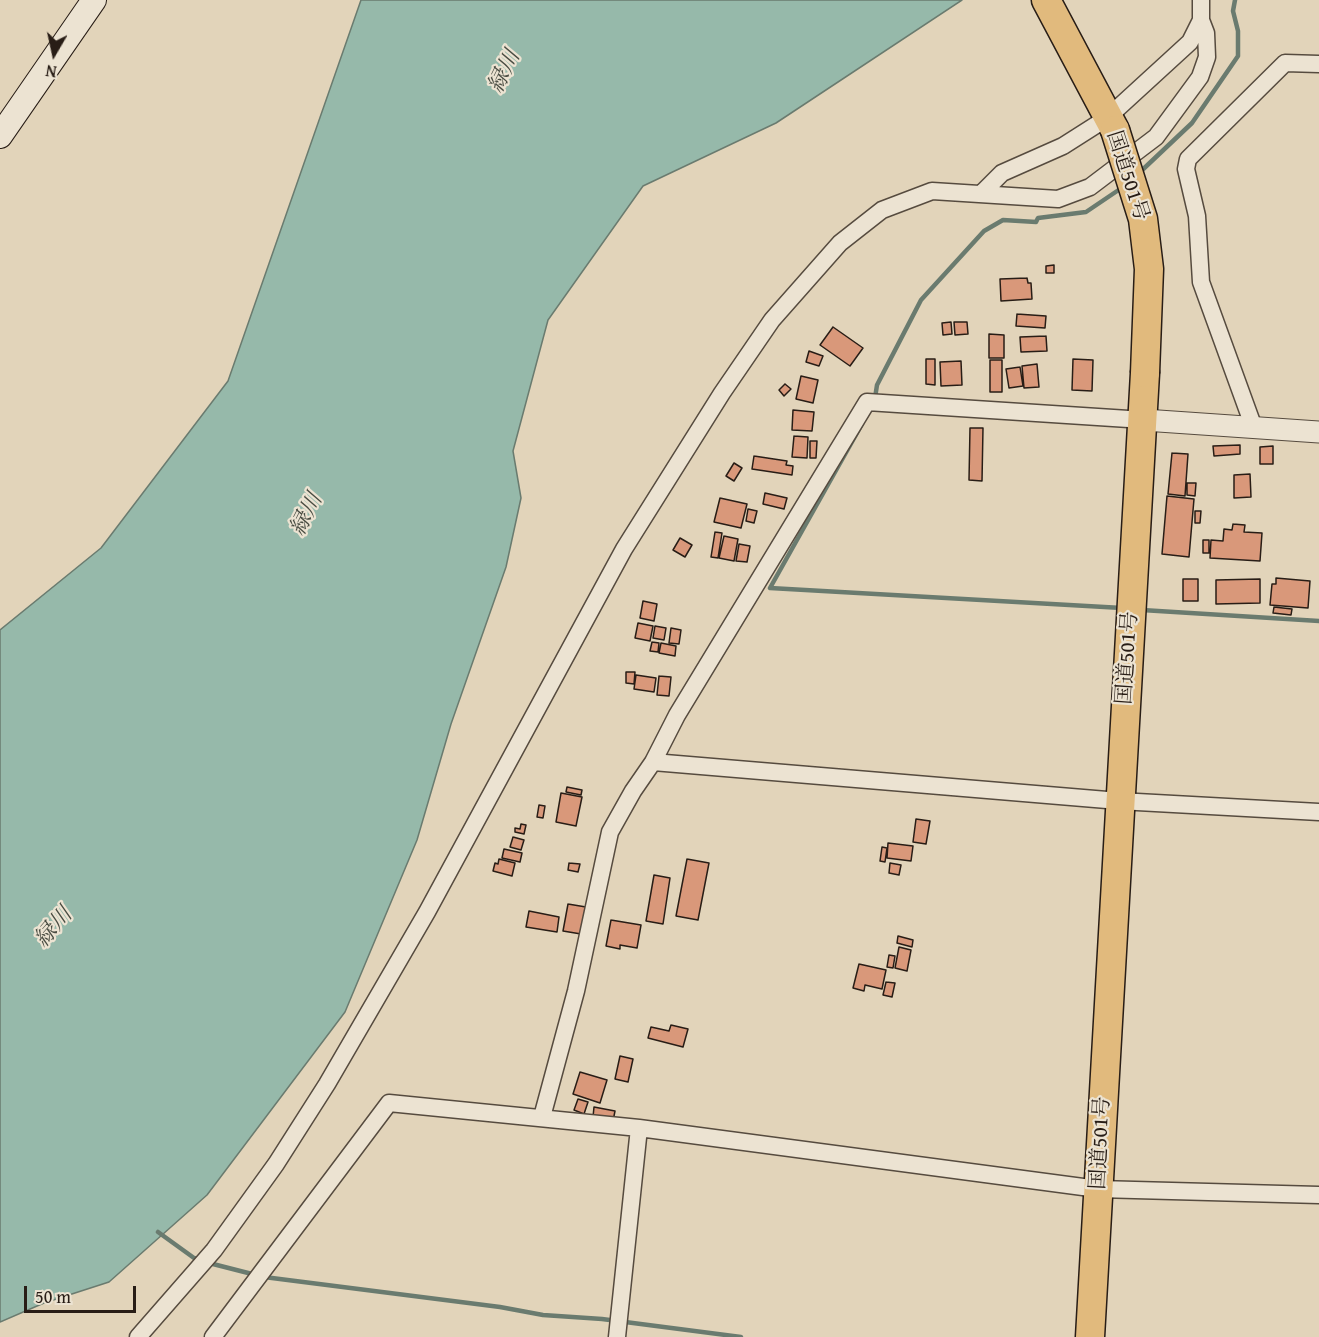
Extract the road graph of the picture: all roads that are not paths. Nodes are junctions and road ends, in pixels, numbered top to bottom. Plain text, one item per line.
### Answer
1 (94, 0) edge
2 (1046, 0) edge
3 (1201, 0) edge
4 (1201, 20) junction
5 (1319, 64) edge
6 (1106, 116) junction
7 (0, 136) edge
8 (981, 194) junction
9 (1143, 420) junction
10 (1254, 428) junction
11 (1319, 432) edge
12 (653, 762) junction
13 (1119, 801) junction
14 (1319, 812) edge
15 (542, 1117) junction
16 (639, 1128) junction
17 (1098, 1189) junction
18 (1319, 1195) edge
19 (138, 1337) edge
20 (213, 1337) edge
21 (617, 1337) edge
22 (1090, 1337) edge

1 - 7 main road
2 - 6 highway, 国道501号
3 - 4 street
4 - 6 street
4 - 8 street
5 - 10 street
6 - 8 street
6 - 9 highway, 国道501号, bridge
8 - 19 street
9 - 10 street
9 - 12 street
9 - 13 highway, 国道501号
10 - 11 street
12 - 13 street
12 - 15 street
13 - 14 street
13 - 17 highway, 国道501号
15 - 16 street
15 - 20 street
16 - 17 street
16 - 21 street
17 - 18 street
17 - 22 highway, 国道501号

